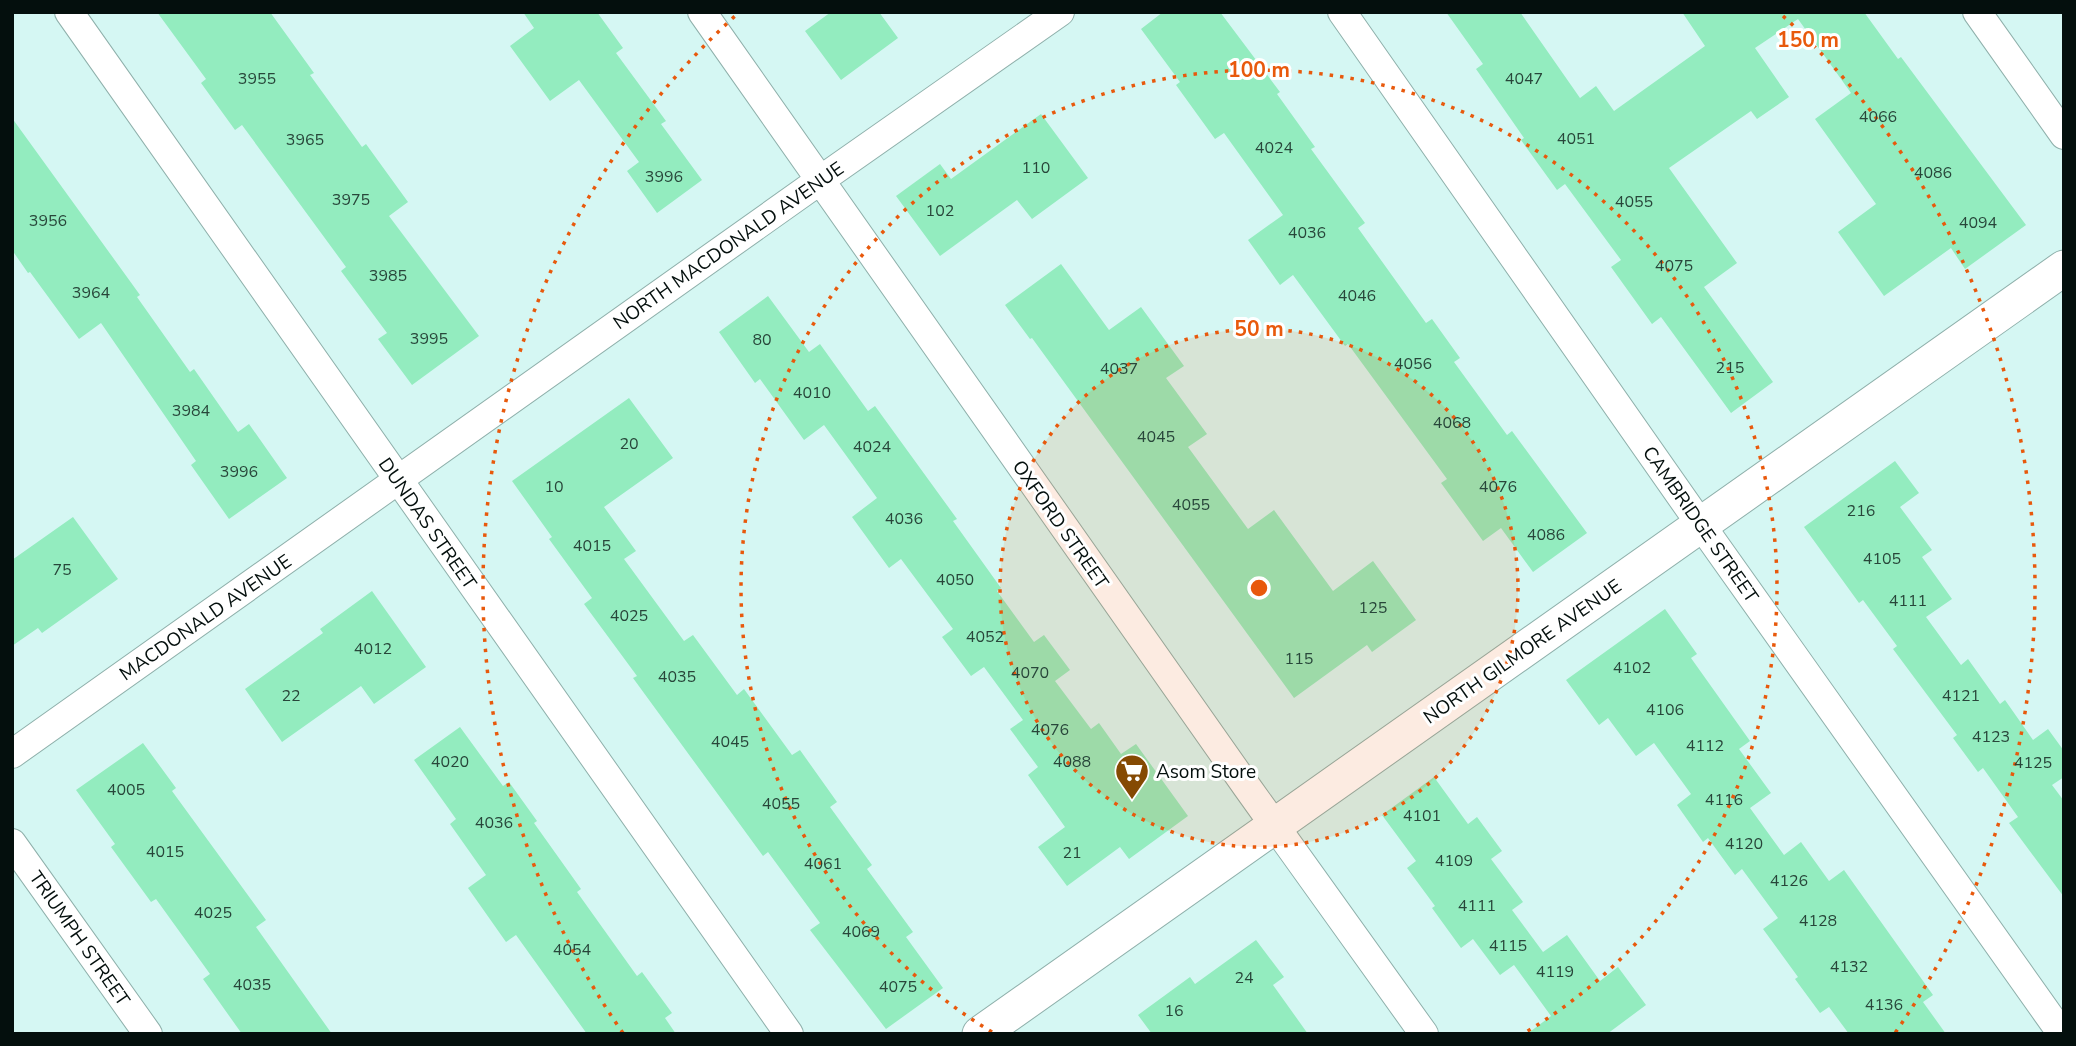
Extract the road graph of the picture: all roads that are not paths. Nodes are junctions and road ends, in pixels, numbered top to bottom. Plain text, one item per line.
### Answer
1 (69, 12) edge
2 (702, 12) edge
3 (1060, 12) edge
4 (1342, 12) edge
5 (1977, 12) edge
6 (2064, 135) edge
7 (819, 181) junction
8 (2064, 268) edge
9 (398, 480) junction
10 (1701, 525) junction
11 (12, 754) edge
12 (1274, 825) junction
13 (12, 843) edge
14 (148, 1034) edge
15 (789, 1034) edge
16 (980, 1034) edge
17 (1424, 1034) edge
18 (2062, 1034) edge

1 - 9 street, DUNDAS STREET
2 - 7 street, OXFORD STREET
3 - 7 street, NORTH MACDONALD AVENUE
4 - 10 street, CAMBRIDGE STREET
5 - 6 street
7 - 9 street, NORTH MACDONALD AVENUE
7 - 12 street, OXFORD STREET
8 - 10 street, NORTH GILMORE AVENUE
9 - 11 street, MACDONALD AVENUE
9 - 15 street, DUNDAS STREET
10 - 12 street, NORTH GILMORE AVENUE
10 - 18 street, CAMBRIDGE STREET
12 - 16 street, NORTH GILMORE AVENUE
12 - 17 street, OXFORD STREET
13 - 14 street, TRIUMPH STREET

